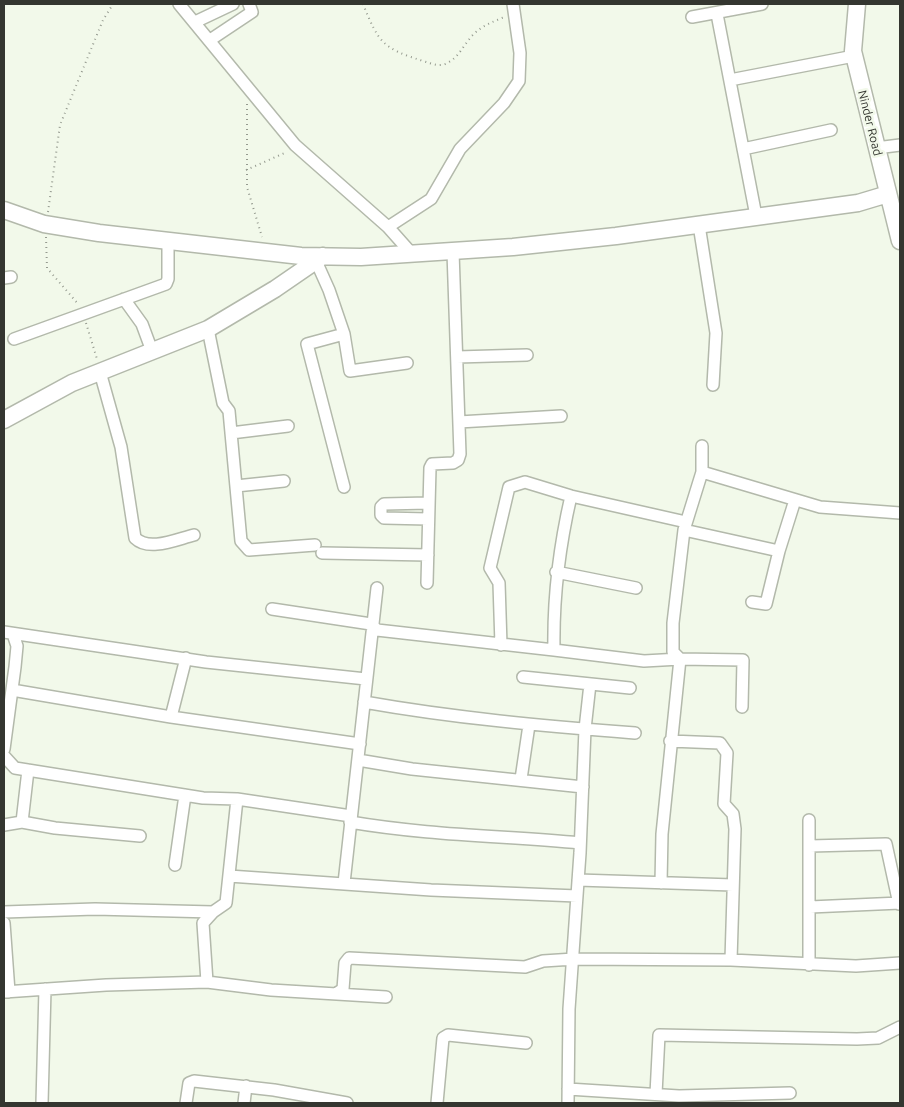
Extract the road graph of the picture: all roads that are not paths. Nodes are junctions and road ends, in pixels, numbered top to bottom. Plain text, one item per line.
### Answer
1 (180, 4) edge
2 (233, 4) edge
3 (248, 4) edge
4 (762, 4) edge
5 (857, 4) edge
6 (513, 6) edge
7 (718, 14) junction
8 (692, 17) dead end
9 (195, 22) junction
10 (210, 40) junction
11 (854, 56) junction
12 (730, 80) junction
13 (831, 130) dead end
14 (900, 145) edge
15 (876, 148) junction
16 (743, 149) junction
17 (888, 194) junction
18 (4, 210) edge
19 (756, 216) junction
20 (699, 225) junction
21 (388, 227) junction
22 (168, 240) junction
23 (900, 241) edge
24 (453, 252) junction
25 (412, 254) junction
26 (319, 259) junction
27 (124, 299) junction
28 (208, 329) junction
29 (344, 334) junction
30 (14, 339) dead end
31 (152, 351) junction
32 (526, 355) dead end
33 (457, 357) junction
34 (407, 363) dead end
35 (100, 372) junction
36 (713, 385) dead end
37 (561, 416) dead end
38 (4, 420) edge
39 (459, 422) junction
40 (288, 426) dead end
41 (231, 433) junction
42 (702, 446) dead end
43 (702, 472) junction
44 (284, 481) dead end
45 (236, 486) junction
46 (344, 487) dead end
47 (571, 496) junction
48 (795, 500) junction
49 (428, 503) junction
50 (900, 513) edge
51 (428, 519) junction
52 (685, 526) junction
53 (194, 535) dead end
54 (779, 551) junction
55 (428, 555) junction
56 (556, 572) junction
57 (427, 583) dead end
58 (377, 588) dead end
59 (636, 588) dead end
60 (752, 602) dead end
61 (272, 609) dead end
62 (371, 624) junction
63 (8, 633) edge
64 (501, 646) junction
65 (554, 650) junction
66 (186, 658) junction
67 (680, 659) junction
68 (523, 677) dead end
69 (366, 679) junction
70 (590, 684) junction
71 (630, 688) dead end
72 (12, 690) junction
73 (364, 702) junction
74 (742, 707) dead end
75 (171, 717) junction
76 (528, 725) junction
77 (585, 729) junction
78 (635, 733) dead end
79 (670, 741) junction
80 (360, 744) junction
81 (4, 749) edge
82 (4, 756) edge
83 (358, 760) junction
84 (28, 770) junction
85 (521, 779) junction
86 (583, 787) junction
87 (185, 795) junction
88 (237, 799) junction
89 (351, 819) junction
90 (809, 820) dead end
91 (22, 822) junction
92 (4, 825) edge
93 (140, 836) dead end
94 (580, 843) junction
95 (810, 846) junction
96 (175, 865) dead end
97 (229, 876) junction
98 (578, 880) junction
99 (344, 883) junction
100 (661, 883) junction
101 (734, 885) junction
102 (577, 896) junction
103 (900, 904) edge
104 (810, 907) junction
105 (4, 912) edge
106 (213, 912) junction
107 (4, 923) edge
108 (574, 959) junction
109 (731, 960) junction
110 (900, 963) edge
111 (810, 964) junction
112 (207, 982) junction
113 (45, 989) junction
114 (6, 992) edge
115 (337, 993) junction
116 (386, 997) dead end
117 (900, 1027) edge
118 (526, 1043) dead end
119 (246, 1086) junction
120 (568, 1089) junction
121 (790, 1093) dead end
122 (656, 1094) junction
123 (679, 1100) edge
124 (42, 1103) edge
125 (186, 1103) edge
126 (244, 1103) edge
127 (346, 1103) edge
128 (437, 1103) edge
129 (568, 1103) edge

1 - 9 street
2 - 9 street
3 - 10 street
4 - 7 street
5 - 11 street, Ninder Road
6 - 21 street
7 - 8 street
7 - 12 street
9 - 10 street
10 - 21 street
11 - 12 street
11 - 15 street, Ninder Road
12 - 16 street
13 - 16 street
14 - 15 street
15 - 17 street, Ninder Road
16 - 19 street
17 - 19 street
17 - 23 street, Ninder Road
18 - 22 street
19 - 20 street
20 - 24 street
20 - 36 street
21 - 25 street
22 - 26 street
22 - 27 street
24 - 25 street
24 - 33 street
25 - 26 street
26 - 28 street
26 - 29 street
27 - 30 street
27 - 31 street
28 - 31 street
28 - 41 street
29 - 34 street
29 - 46 street
31 - 35 street
32 - 33 street
33 - 39 street
35 - 38 street
35 - 53 street
37 - 39 street
39 - 49 street
40 - 41 street
41 - 45 street
42 - 43 street
43 - 48 street
43 - 52 street
44 - 45 street
45 - 55 street
47 - 52 street
47 - 56 street
47 - 64 street
48 - 50 street
48 - 54 street
49 - 51 street
49 - 51 street
51 - 55 street
52 - 54 street
52 - 67 street
54 - 60 street
55 - 57 street
56 - 59 street
56 - 65 street
58 - 62 street
61 - 62 street
62 - 64 street
62 - 69 street
63 - 66 street
63 - 72 street
64 - 65 street
65 - 67 street
66 - 69 street
66 - 75 street
67 - 74 street
67 - 79 street
68 - 70 street
69 - 73 street
70 - 71 street
70 - 77 street
72 - 75 street
72 - 81 street
73 - 76 street
73 - 80 street
75 - 80 street
76 - 77 street
76 - 85 street
77 - 78 street
77 - 86 street
79 - 100 street
79 - 101 street
80 - 83 street
82 - 84 street
83 - 85 street
83 - 89 street
84 - 87 street
84 - 91 street
85 - 86 street
86 - 94 street
87 - 88 street
87 - 96 street
88 - 89 street
88 - 97 street
89 - 94 street
89 - 99 street
90 - 95 street
91 - 92 street
91 - 93 street
94 - 98 street
95 - 103 street
95 - 104 street
97 - 99 street
97 - 106 street
98 - 100 street
98 - 102 street
99 - 102 street
100 - 101 street
101 - 109 street
102 - 108 street
103 - 104 street
104 - 111 street
105 - 106 street
106 - 112 street
107 - 114 street
108 - 109 street
108 - 115 street
108 - 120 street
109 - 111 street
110 - 111 street
112 - 113 street
112 - 115 street
113 - 114 street
113 - 124 street
115 - 116 street
117 - 122 street
118 - 128 street
119 - 125 street
119 - 126 street
119 - 127 street
120 - 122 street
120 - 129 street
121 - 123 street
122 - 123 street

